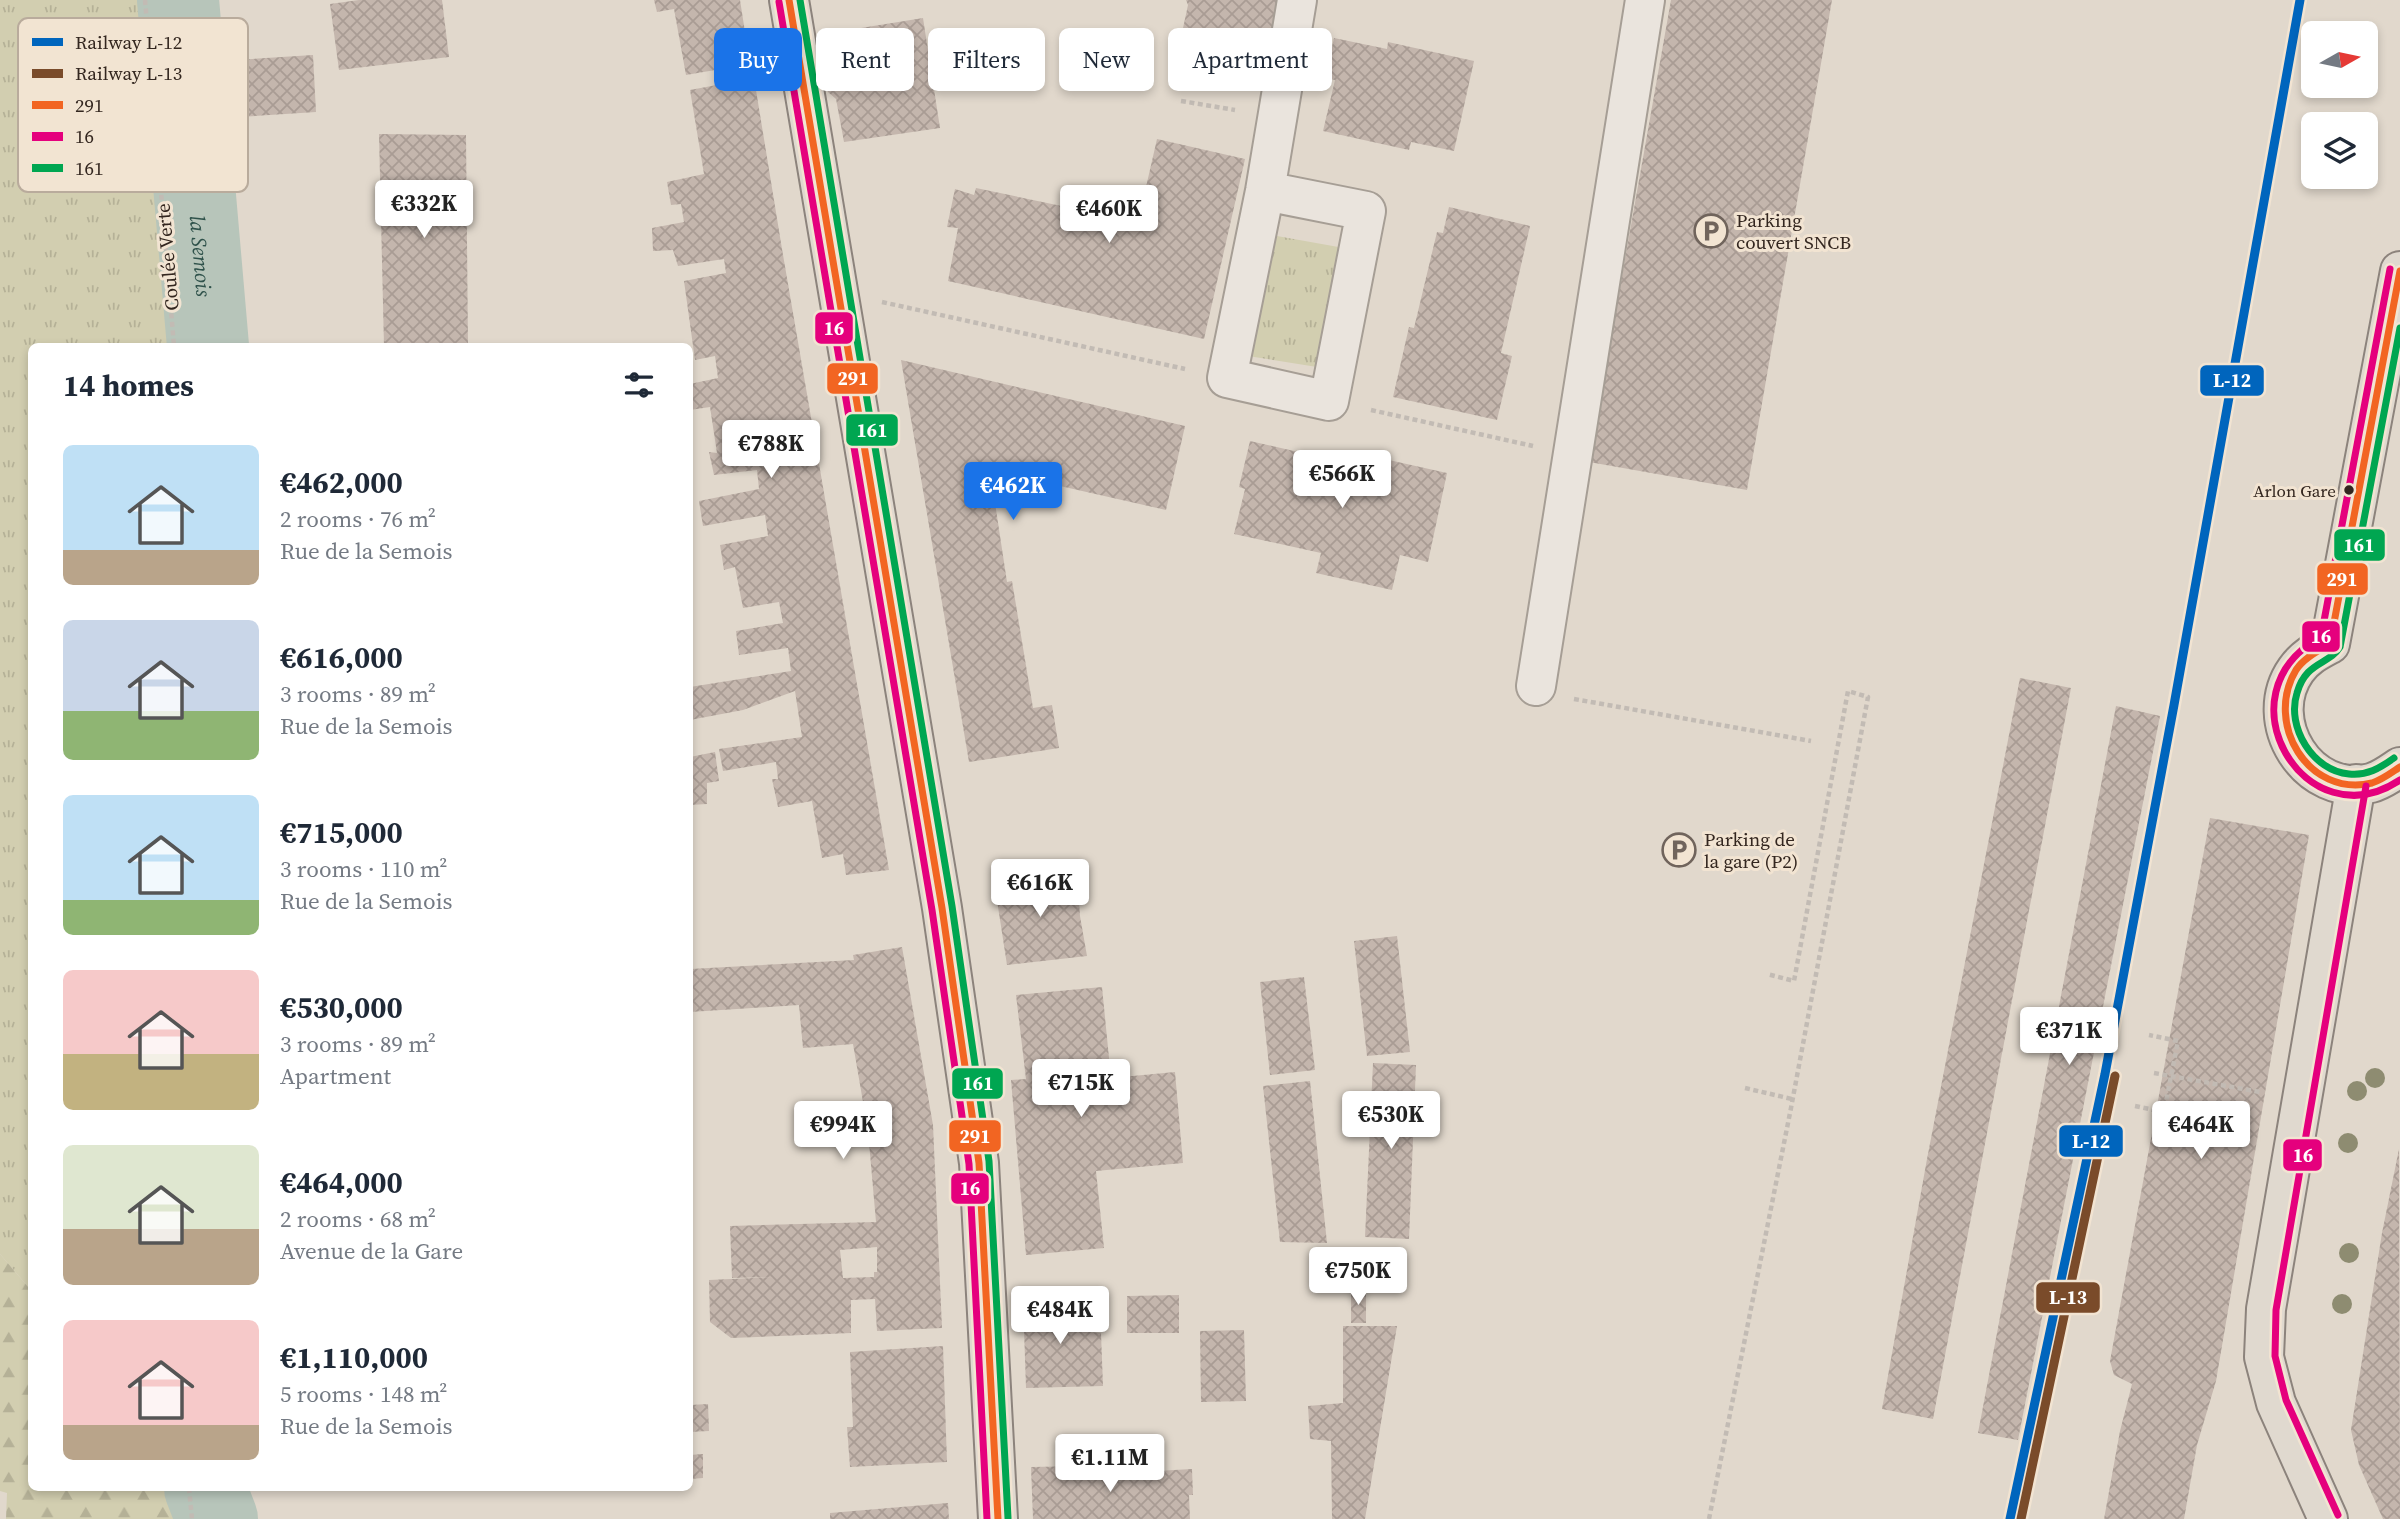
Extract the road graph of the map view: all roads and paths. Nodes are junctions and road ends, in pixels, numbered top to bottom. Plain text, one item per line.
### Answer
1 (145, 0) edge
2 (789, 0) edge
3 (1297, 0) edge
4 (1645, 0) edge
5 (146, 18) edge
6 (1181, 101) dead end
7 (1277, 117) junction
8 (1265, 191) junction
9 (161, 192) edge
10 (2400, 271) edge
11 (838, 292) junction
12 (174, 343) edge
13 (1227, 378) junction
14 (1329, 401) junction
15 (1534, 446) dead end
16 (1550, 691) joint
17 (1811, 741) dead end
18 (2400, 767) edge
19 (2356, 784) junction
20 (1767, 974) dead end
21 (2149, 1035) dead end
22 (2154, 1073) dead end
23 (2171, 1076) junction
24 (1745, 1088) dead end
25 (2265, 1093) dead end
26 (1793, 1099) junction
27 (2135, 1107) dead end
28 (189, 1491) edge
29 (192, 1519) edge
30 (998, 1519) edge
31 (1709, 1519) edge
32 (2328, 1519) edge

1 - 5 path, Coulée Verte
2 - 11 main road
3 - 7 lane
4 - 16 lane
6 - 7 path
7 - 8 lane
8 - 13 lane
8 - 14 lane
9 - 12 path, Coulée Verte
10 - 19 main road
11 - 13 path
11 - 30 main road
13 - 14 lane
14 - 15 path
16 - 17 path
18 - 19 main road
19 - 32 main road
20 - 26 path
21 - 23 path
22 - 23 path
23 - 25 path
23 - 27 path
24 - 26 path
26 - 31 path
28 - 29 path

